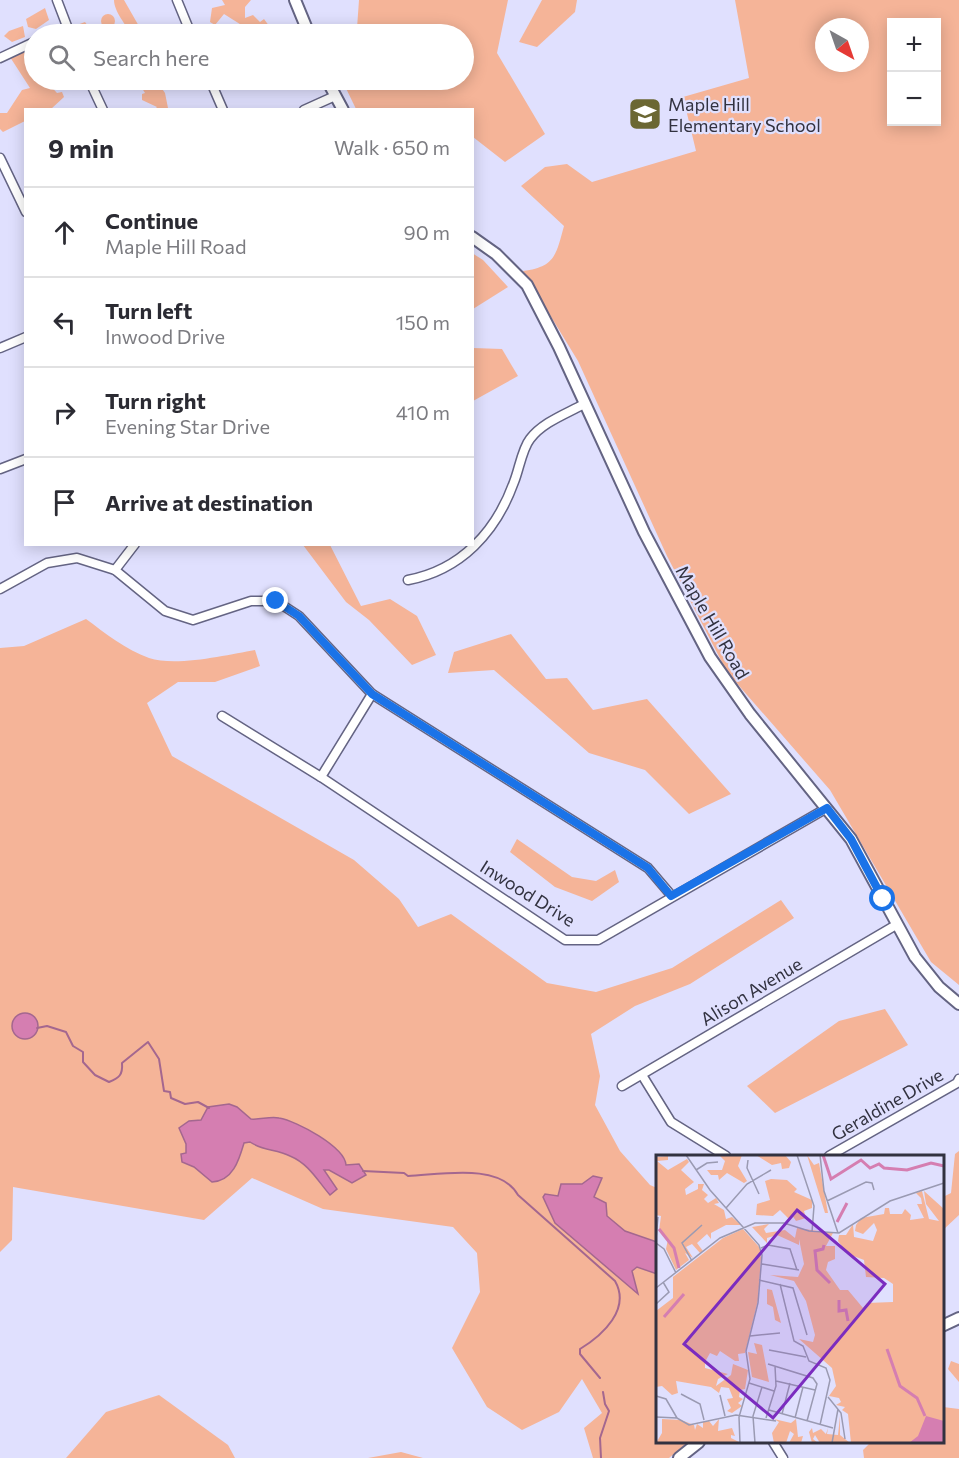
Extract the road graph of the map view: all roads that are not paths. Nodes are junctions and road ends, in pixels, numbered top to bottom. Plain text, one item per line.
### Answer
1 (57, 0) edge
2 (177, 0) edge
3 (295, 0) edge
4 (66, 24) edge
5 (187, 24) edge
6 (305, 24) edge
7 (24, 47) edge
8 (0, 58) edge
9 (94, 90) edge
10 (214, 90) edge
11 (332, 90) edge
12 (335, 96) junction
13 (102, 108) edge
14 (222, 108) edge
15 (308, 108) edge
16 (342, 108) edge
17 (0, 158) edge
18 (24, 208) edge
19 (474, 238) edge
20 (24, 337) edge
21 (0, 348) edge
22 (584, 404) junction
23 (24, 460) edge
24 (0, 469) edge
25 (133, 546) edge
26 (115, 570) junction
27 (408, 580) dead end
28 (0, 589) edge
29 (372, 694) junction
30 (222, 716) dead end
31 (321, 777) junction
32 (827, 808) junction
33 (671, 896) junction
34 (896, 925) junction
35 (959, 1004) edge
36 (642, 1075) junction
37 (959, 1078) edge
38 (622, 1086) dead end
39 (724, 1155) edge
40 (831, 1155) edge
41 (959, 1318) edge
42 (944, 1325) edge
43 (698, 1443) edge
44 (773, 1443) edge
45 (679, 1458) edge
46 (783, 1458) edge

1 - 4 street
2 - 5 street
3 - 6 street
7 - 8 street
9 - 13 street
10 - 14 street
11 - 12 street
12 - 15 street
12 - 16 street
17 - 18 street
19 - 22 street, Maple Hill Road
20 - 21 street
22 - 27 street
22 - 32 street, Maple Hill Road
23 - 24 street
25 - 26 street
26 - 28 street
26 - 29 street
29 - 31 street
29 - 33 street
30 - 31 street, Inwood Drive
31 - 33 street, Inwood Drive
32 - 33 street, Inwood Drive
32 - 34 street, Maple Hill Road
34 - 35 street, Maple Hill Road
34 - 36 street, Alison Avenue
36 - 38 street, Alison Avenue
36 - 39 street
37 - 40 street, Geraldine Drive
41 - 42 street
43 - 45 street
44 - 46 street

